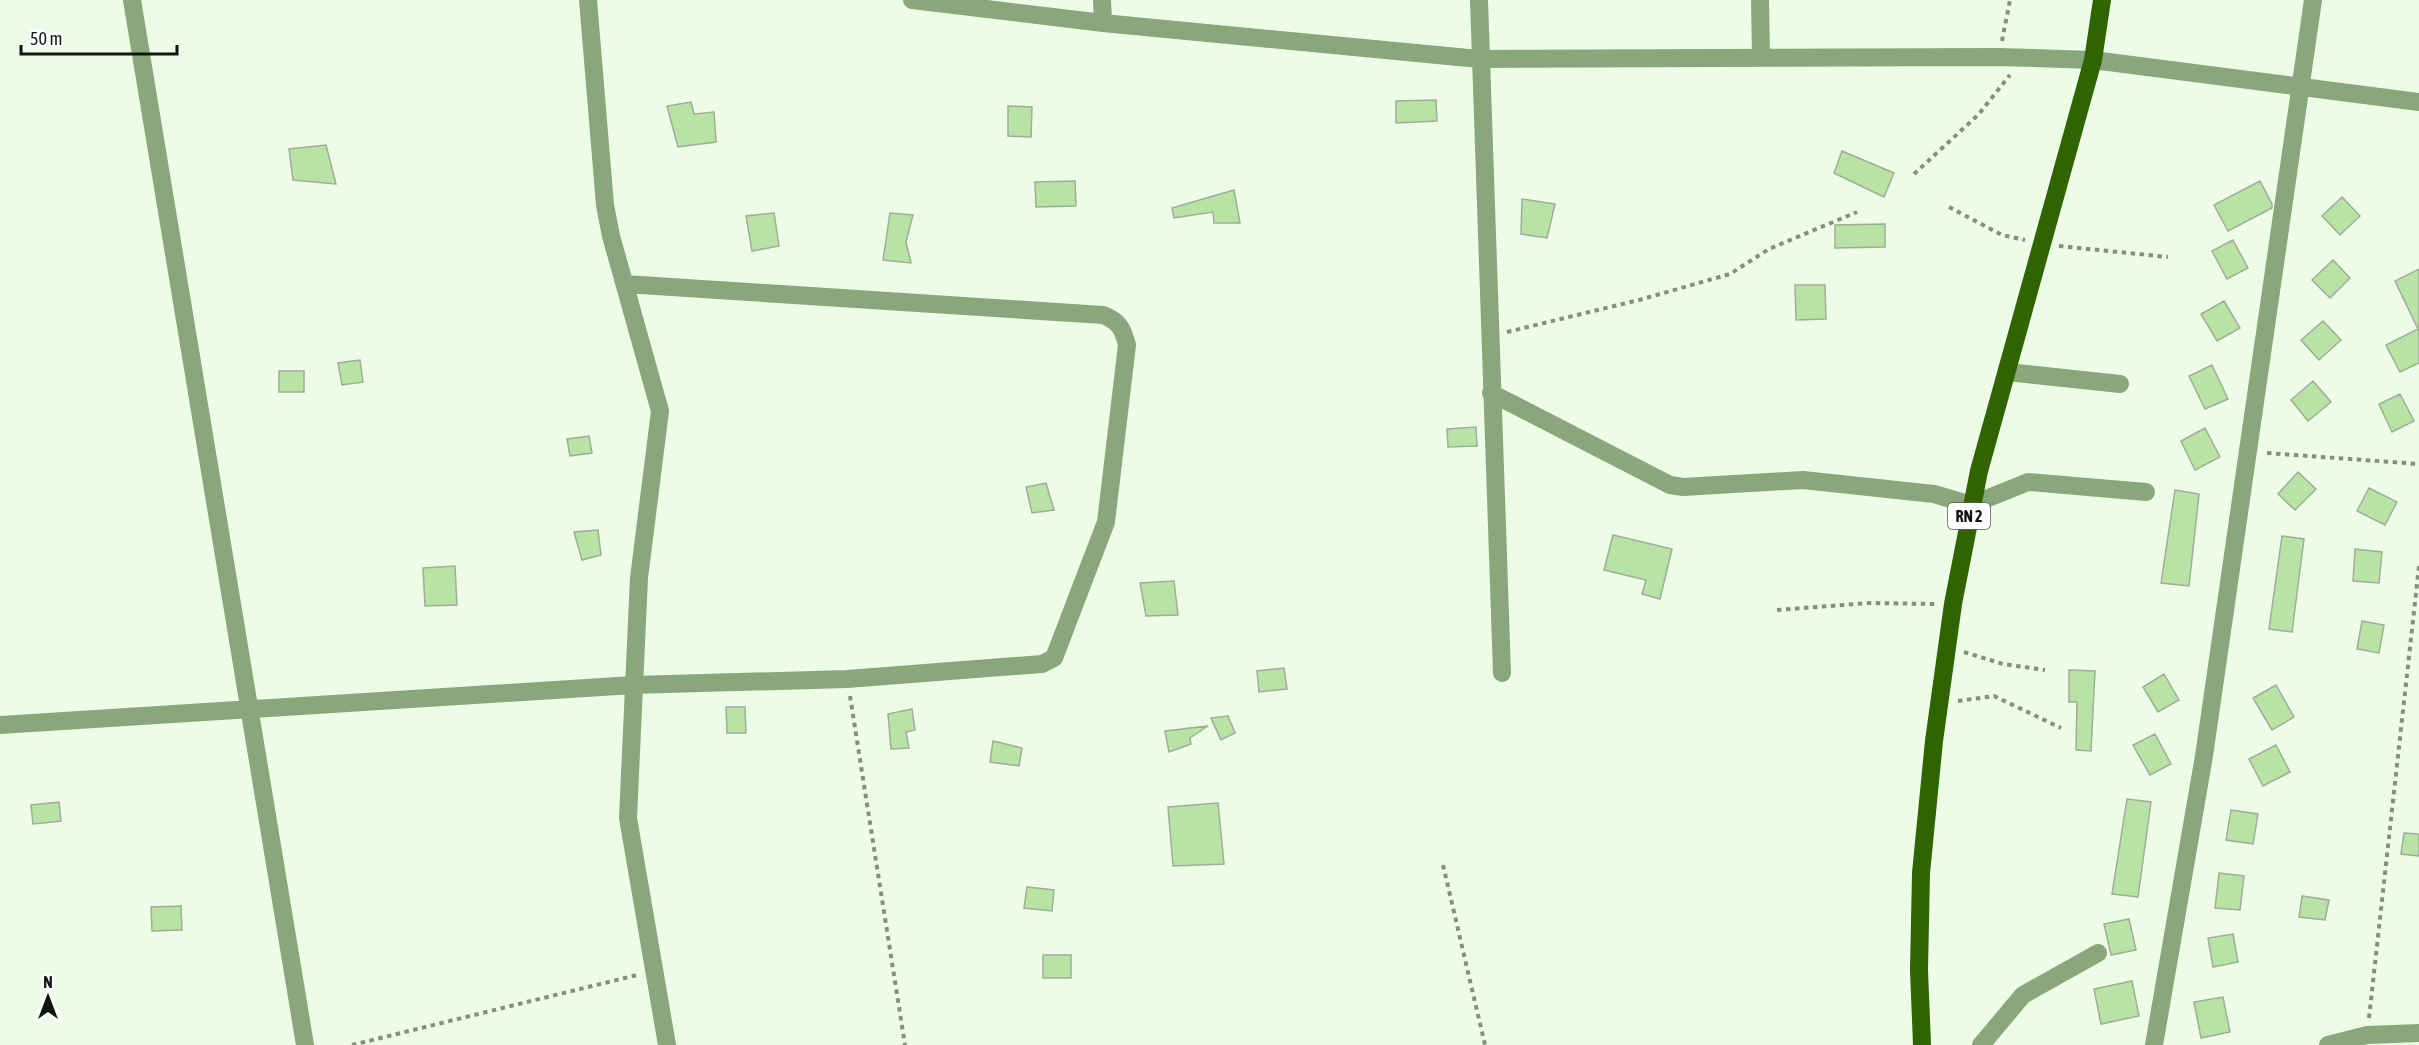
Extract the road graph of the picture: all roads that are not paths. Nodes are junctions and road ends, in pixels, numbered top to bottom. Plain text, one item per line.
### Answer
1 (132, 0) edge
2 (588, 0) edge
3 (912, 0) edge
4 (917, 0) edge
5 (1102, 0) edge
6 (1479, 0) edge
7 (1760, 0) edge
8 (2102, 0) edge
9 (2313, 0) edge
10 (1104, 23) junction
11 (1761, 57) junction
12 (1479, 59) junction
13 (2093, 60) junction
14 (2299, 88) junction
15 (2419, 102) edge
16 (625, 284) junction
17 (2007, 372) junction
18 (2120, 384) dead end
19 (1491, 393) junction
20 (2146, 492) dead end
21 (1971, 505) junction
22 (1502, 673) dead end
23 (633, 685) junction
24 (250, 709) junction
25 (0, 725) edge
26 (2098, 954) dead end
27 (2419, 1034) edge
28 (305, 1045) edge
29 (667, 1045) edge
30 (1922, 1045) edge
31 (1981, 1045) edge
32 (2154, 1045) edge
33 (2328, 1045) edge

1 - 24 street
2 - 16 street
3 - 4 street
4 - 10 street
5 - 10 street
6 - 12 street
7 - 11 street
8 - 13 main road, RN 2
9 - 14 street
10 - 12 street
11 - 12 street
11 - 13 street
12 - 19 street
13 - 14 street
13 - 17 main road, RN 2
14 - 15 street
14 - 32 street
16 - 23 street
16 - 23 street
17 - 18 street
17 - 21 main road, RN 2
19 - 21 street
19 - 22 street
20 - 21 street
21 - 30 main road, RN 2
23 - 24 street
23 - 29 street
24 - 25 street
24 - 28 street
26 - 31 street
27 - 33 street

